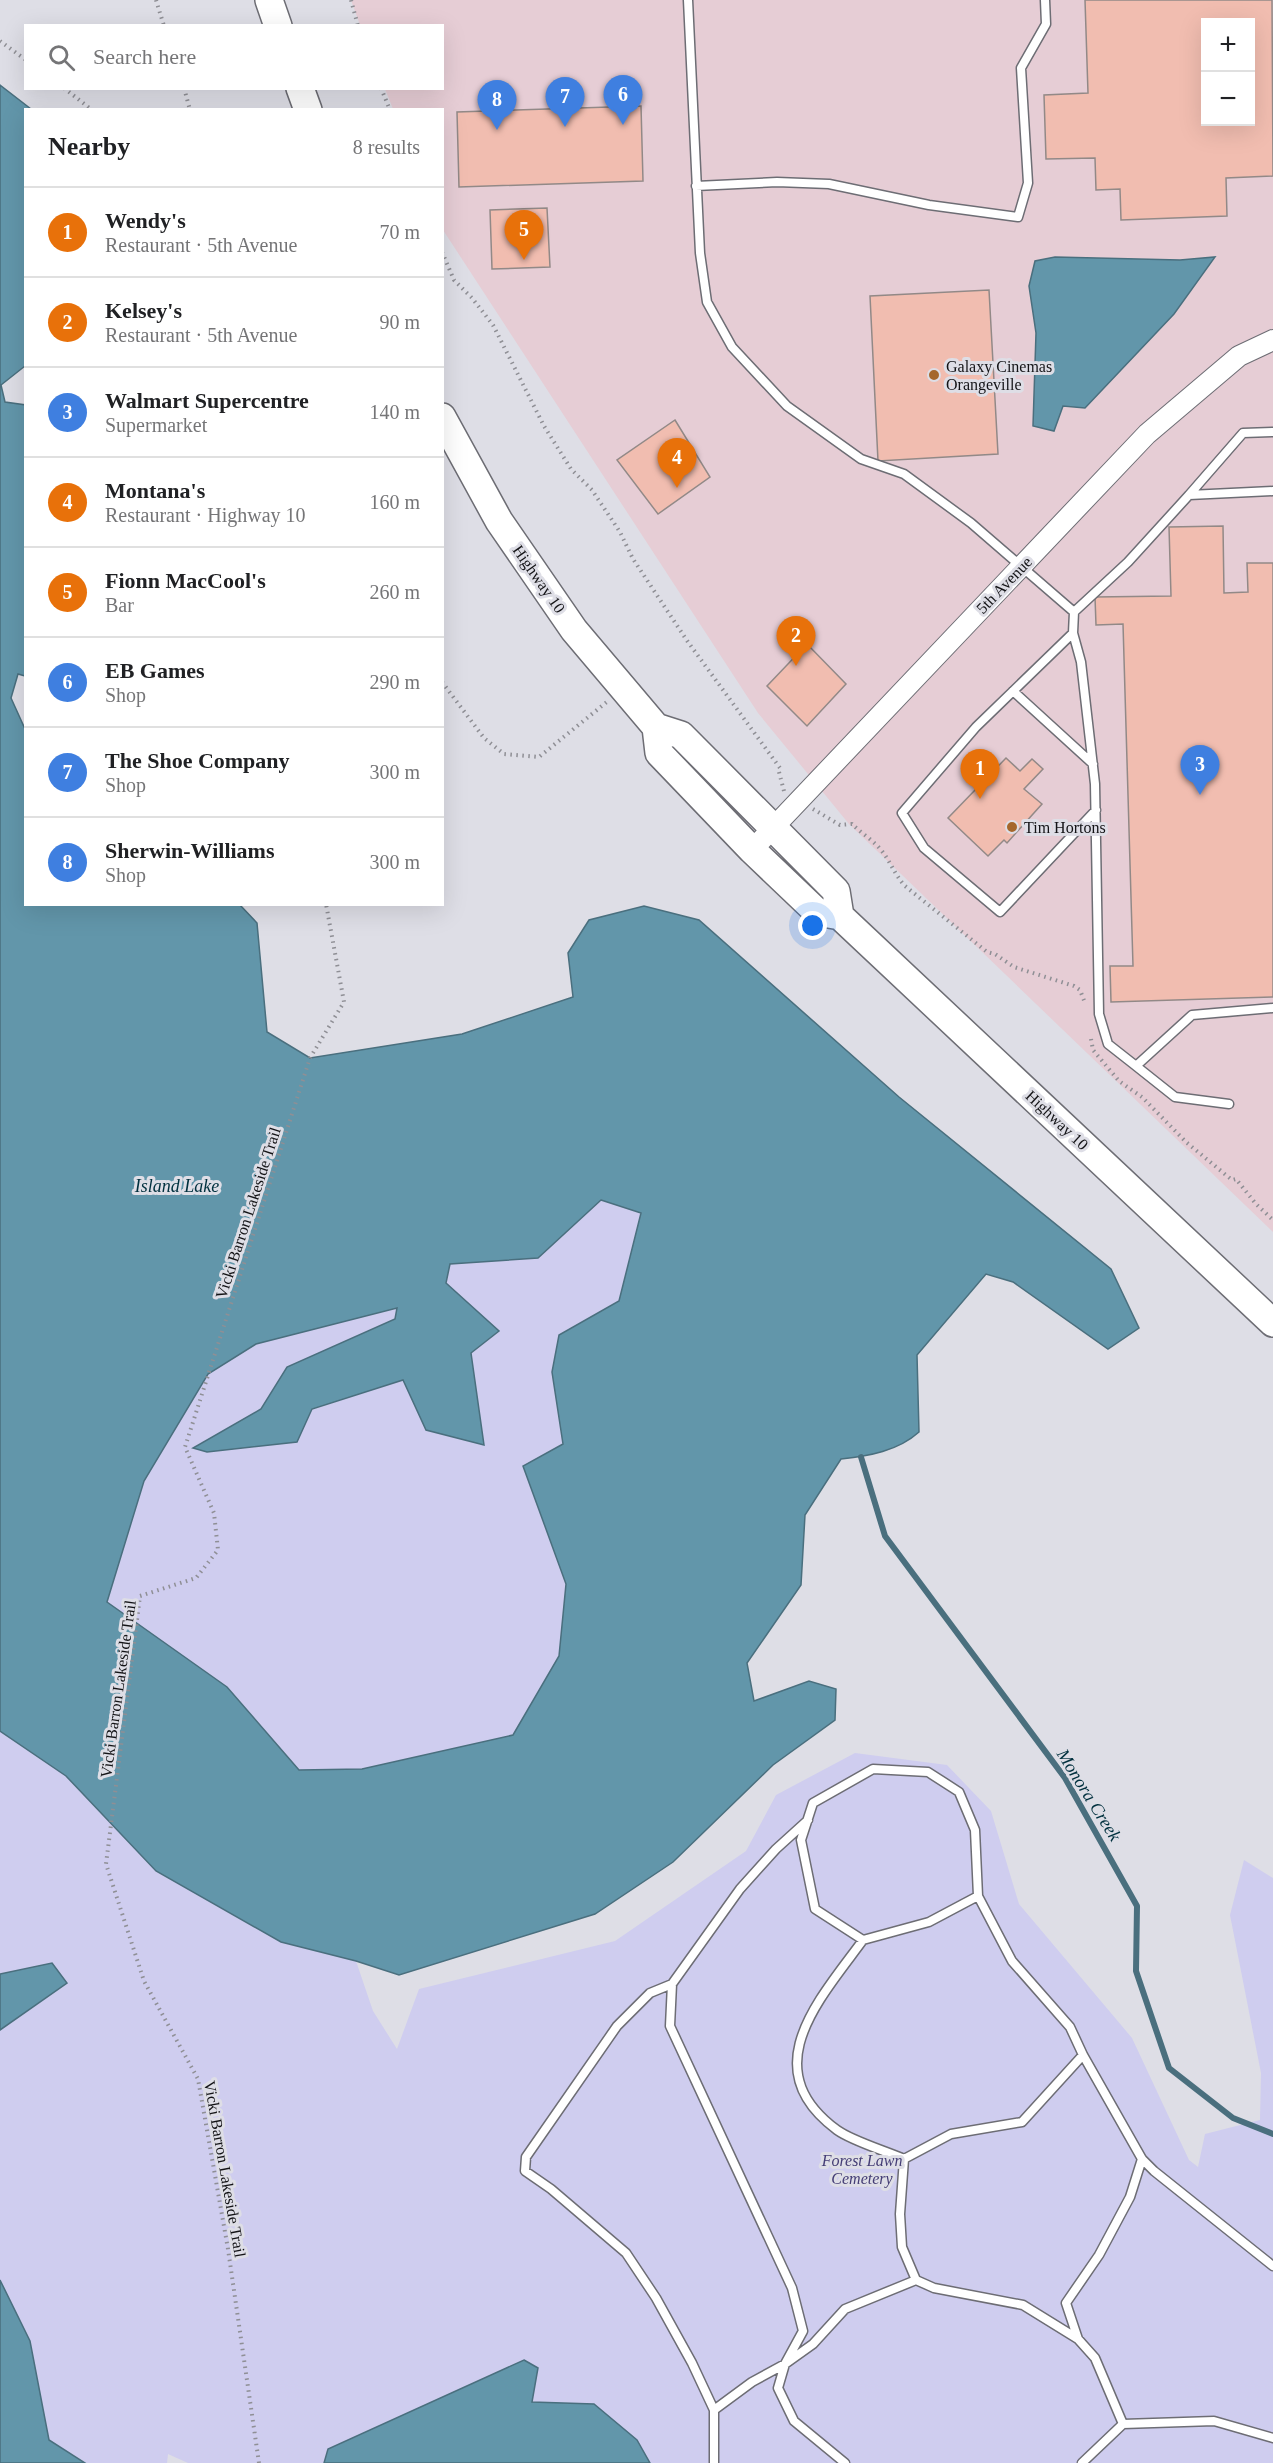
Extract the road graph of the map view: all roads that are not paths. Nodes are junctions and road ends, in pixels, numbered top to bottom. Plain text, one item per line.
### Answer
1 (269, 0) edge
2 (688, 0) edge
3 (1045, 0) edge
4 (277, 24) edge
5 (301, 90) edge
6 (307, 108) edge
7 (696, 186) junction
8 (1273, 340) edge
9 (444, 421) edge
10 (1273, 432) edge
11 (1273, 490) edge
12 (1189, 495) junction
13 (1021, 567) junction
14 (1074, 612) junction
15 (1073, 633) junction
16 (1013, 691) junction
17 (656, 727) junction
18 (1093, 764) junction
19 (1096, 810) junction
20 (773, 829) junction
21 (752, 850) junction
22 (840, 916) junction
23 (1273, 1008) edge
24 (1136, 1066) junction
25 (1229, 1104) dead end
26 (1273, 1323) edge
27 (808, 1819) junction
28 (978, 1896) junction
29 (863, 1940) junction
30 (672, 1984) junction
31 (1083, 2055) junction
32 (904, 2158) junction
33 (1142, 2159) junction
34 (1273, 2266) edge
35 (916, 2280) junction
36 (1078, 2339) junction
37 (785, 2364) junction
38 (714, 2410) junction
39 (1124, 2424) junction
40 (1273, 2438) edge
41 (714, 2463) edge
42 (845, 2463) edge
43 (1082, 2463) edge

1 - 4 highway
2 - 7 lane
3 - 7 lane
5 - 6 highway
7 - 13 lane
8 - 13 street, 5th Avenue
9 - 17 highway, Highway 10
10 - 12 lane
11 - 12 lane
12 - 14 lane
13 - 14 lane
13 - 20 street, 5th Avenue
14 - 15 lane
15 - 16 lane
15 - 18 lane
16 - 18 lane
16 - 19 lane
17 - 20 highway, Highway 10
17 - 21 highway, Highway 10
18 - 19 lane
19 - 24 lane
20 - 21 street, 5th Avenue
20 - 22 highway, Highway 10
21 - 22 highway, Highway 10
22 - 26 highway, Highway 10
23 - 24 lane
24 - 25 lane
27 - 28 lane
27 - 29 lane
27 - 30 lane
28 - 29 lane
28 - 31 lane
29 - 32 lane
30 - 37 lane
30 - 38 lane
31 - 32 lane
31 - 33 lane
32 - 35 lane
33 - 34 lane
33 - 36 lane
35 - 36 lane
35 - 37 lane
36 - 39 lane
37 - 38 lane
37 - 42 lane
38 - 41 lane
39 - 40 lane
39 - 43 lane

